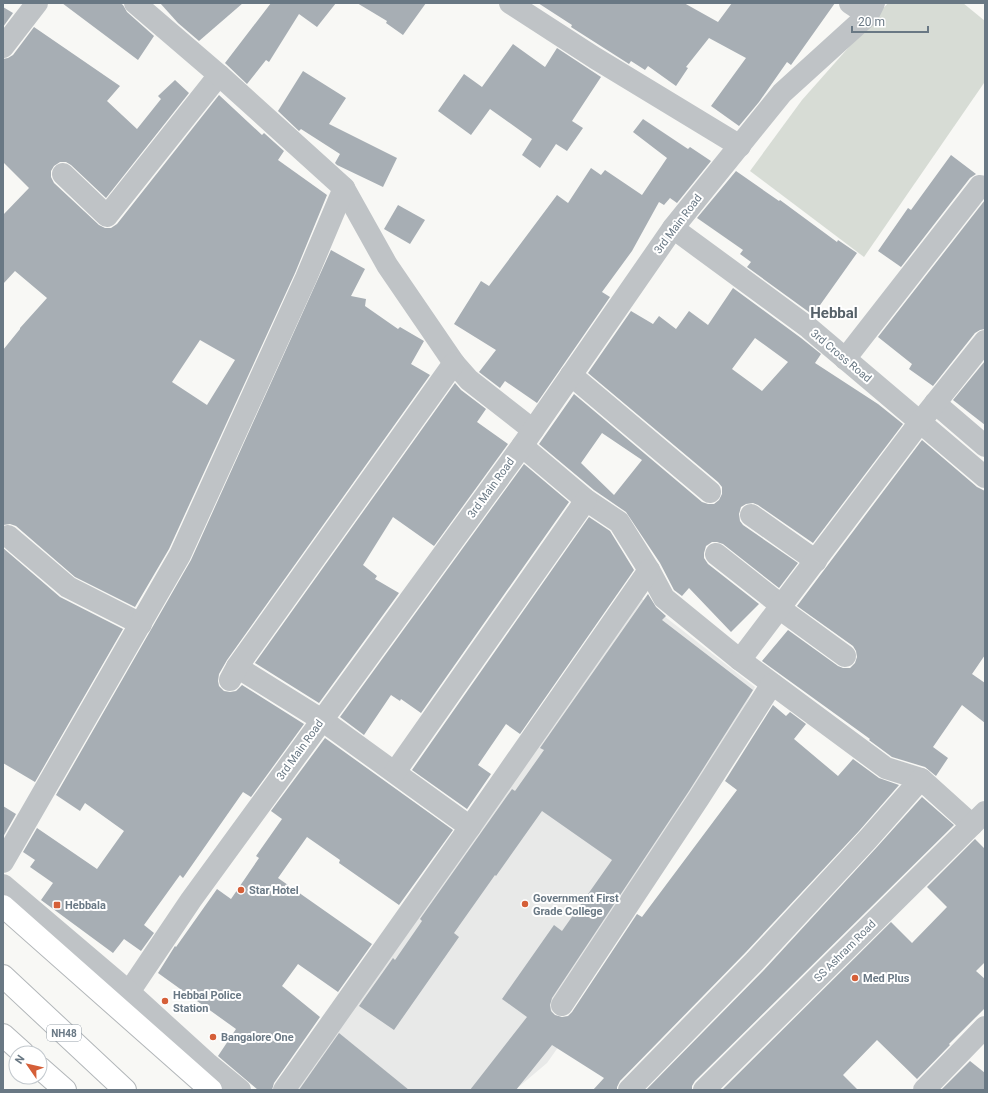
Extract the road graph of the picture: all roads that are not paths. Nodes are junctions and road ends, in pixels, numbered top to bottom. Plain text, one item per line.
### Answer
1 (37, 3) edge
2 (135, 3) edge
3 (510, 3) edge
4 (850, 3) edge
5 (871, 9) edge
6 (3, 47) edge
7 (219, 75) junction
8 (740, 146) junction
9 (63, 174) dead end
10 (980, 186) dead end
11 (344, 188) junction
12 (673, 228) junction
13 (985, 342) edge
14 (845, 359) junction
15 (454, 363) junction
16 (571, 375) junction
17 (935, 403) junction
18 (920, 422) junction
19 (528, 438) junction
20 (985, 446) edge
21 (985, 477) edge
22 (710, 492) dead end
23 (586, 500) junction
24 (751, 515) dead end
25 (8, 536) dead end
26 (716, 554) dead end
27 (816, 561) junction
28 (649, 570) junction
29 (780, 607) junction
30 (141, 624) junction
31 (845, 656) dead end
32 (740, 660) junction
33 (772, 684) junction
34 (322, 720) junction
35 (395, 772) junction
36 (921, 779) junction
37 (979, 818) edge
38 (470, 827) junction
39 (3, 862) edge
40 (6, 895) edge
41 (3, 976) edge
42 (129, 992) junction
43 (562, 1005) dead end
44 (985, 1027) edge
45 (3, 1035) edge
46 (14, 1045) edge
47 (48, 1075) edge
48 (65, 1090) edge
49 (125, 1090) edge
50 (211, 1090) edge
51 (240, 1090) edge
52 (284, 1090) edge
53 (629, 1090) edge
54 (704, 1090) edge
55 (924, 1090) edge

1 - 6 street
2 - 7 street
3 - 8 street
4 - 5 street
5 - 8 street, 3rd Main Road
7 - 9 street
7 - 11 street
8 - 12 street, 3rd Main Road
10 - 14 street
11 - 15 street
11 - 30 street
12 - 14 street, 3rd Cross Road
12 - 16 street, 3rd Main Road
13 - 17 street
14 - 18 street, 3rd Cross Road
15 - 19 street
15 - 34 street
16 - 19 street, 3rd Main Road
16 - 22 street
17 - 18 street
17 - 20 street
18 - 21 street, 3rd Cross Road
18 - 27 street
19 - 23 street
19 - 34 street, 3rd Main Road
23 - 28 street
23 - 35 street
24 - 27 street
25 - 30 street
26 - 29 street
27 - 29 street
28 - 32 street
28 - 38 street
29 - 31 street
29 - 32 street
30 - 39 street
32 - 33 street
33 - 36 street
33 - 43 street
34 - 35 street
34 - 42 street, 3rd Main Road
35 - 38 street
36 - 37 street
36 - 53 street
37 - 54 street, SS Ashram Road
38 - 52 street
40 - 42 street
40 - 50 highway
41 - 49 highway, NH48
42 - 51 street
44 - 55 street
45 - 46 highway
47 - 48 highway

